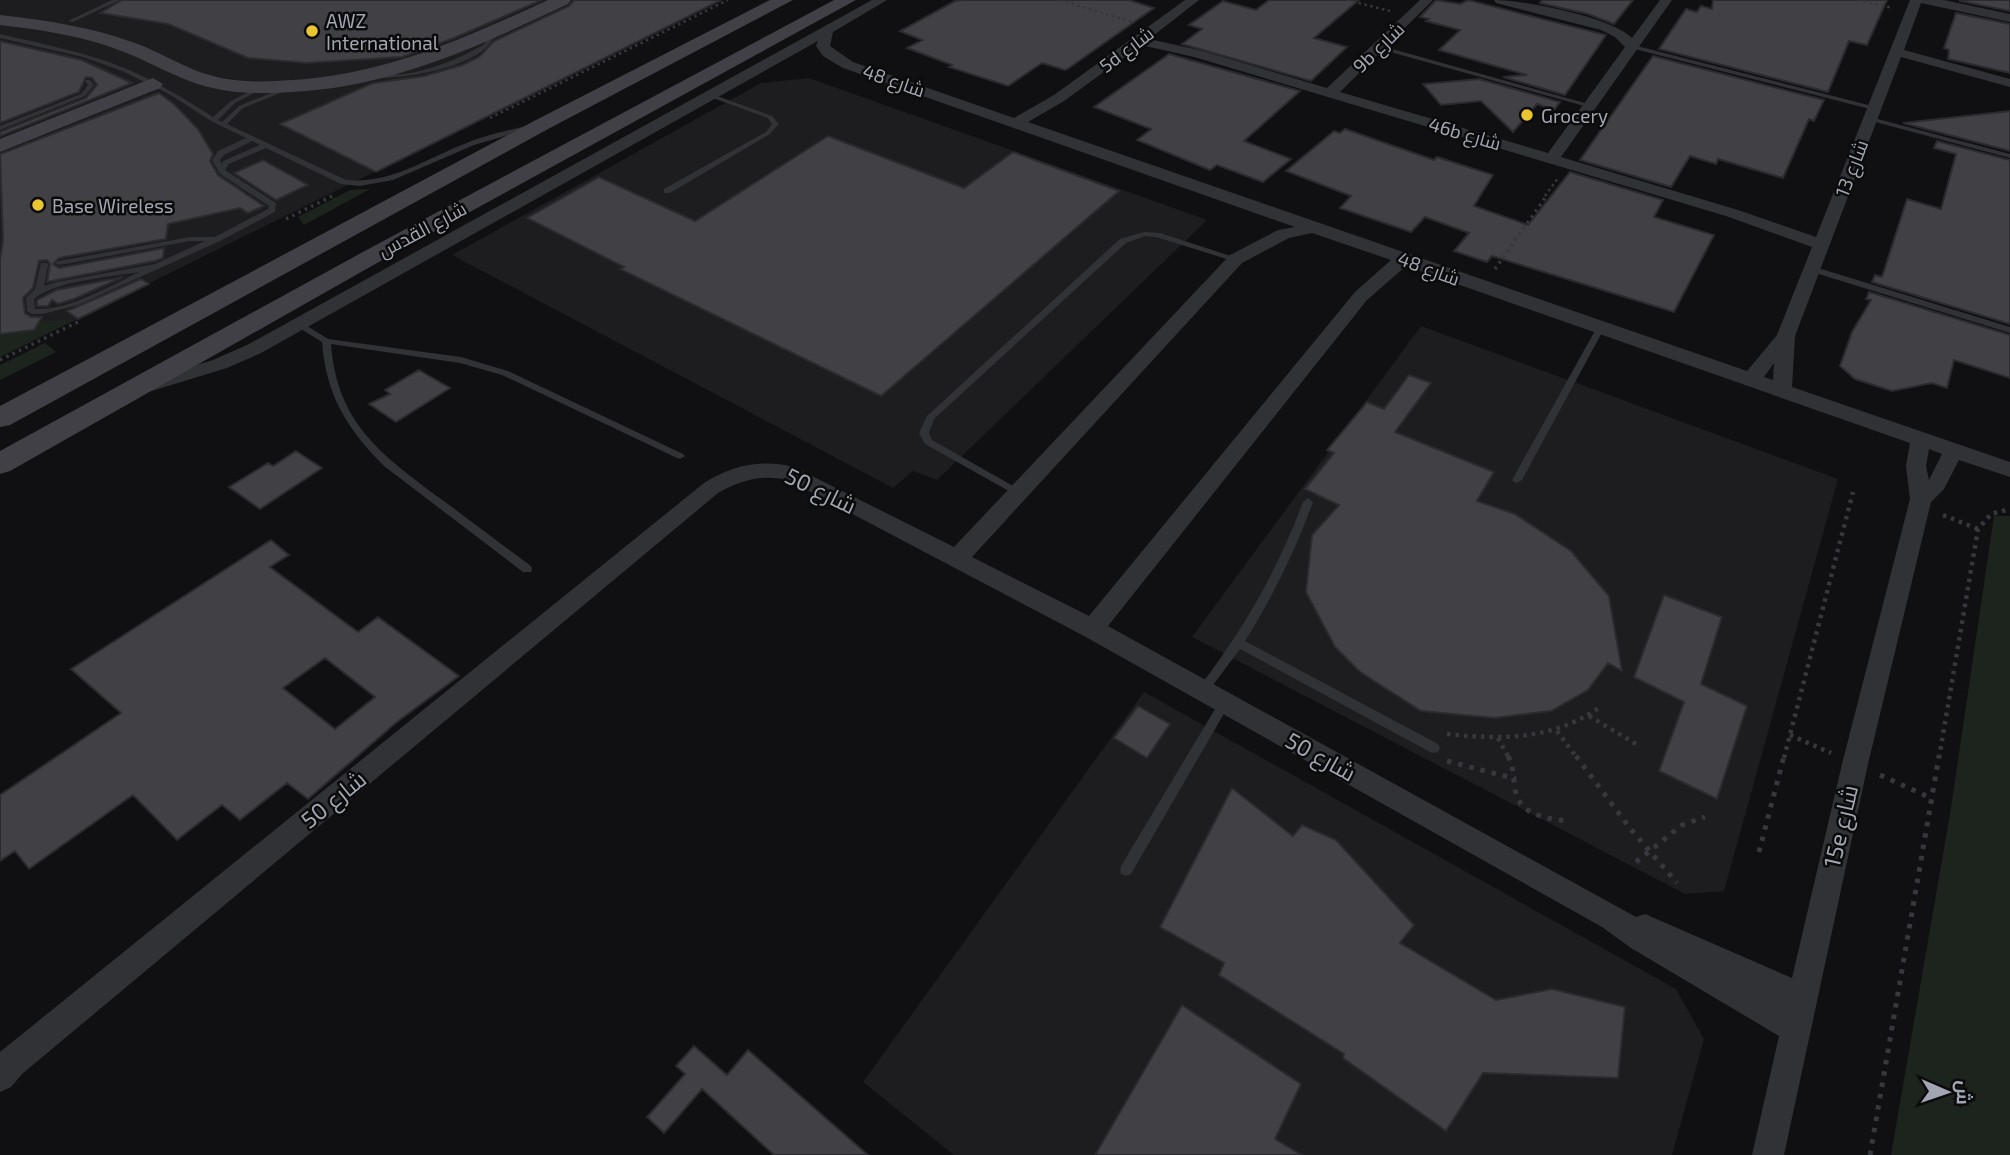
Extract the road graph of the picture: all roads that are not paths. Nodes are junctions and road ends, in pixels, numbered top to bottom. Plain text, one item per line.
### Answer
1 (117, 0) edge
2 (542, 0) edge
3 (562, 0) edge
4 (784, 0) edge
5 (847, 0) edge
6 (881, 0) edge
7 (1193, 0) edge
8 (1427, 0) edge
9 (1500, 0) edge
10 (1666, 0) edge
11 (1926, 0) edge
12 (1914, 6) edge
13 (0, 12) edge
14 (2010, 18) edge
15 (0, 20) edge
16 (71, 21) junction
17 (827, 30) junction
18 (1146, 34) junction
19 (0, 36) edge
20 (1378, 47) junction
21 (1633, 47) junction
22 (1894, 56) junction
23 (766, 64) junction
24 (848, 65) junction
25 (1968, 73) joint
26 (88, 81) dead end
27 (2010, 83) edge
28 (153, 84) junction
29 (74, 87) dead end
30 (261, 87) junction
31 (292, 87) junction
32 (1330, 93) junction
33 (712, 96) junction
34 (1059, 98) joint
35 (1590, 106) junction
36 (1872, 114) junction
37 (634, 116) junction
38 (213, 120) junction
39 (223, 124) junction
40 (544, 124) junction
41 (1023, 125) junction
42 (0, 126) edge
43 (253, 138) junction
44 (266, 145) junction
45 (0, 146) edge
46 (2010, 156) edge
47 (1552, 159) junction
48 (222, 169) junction
49 (667, 191) dead end
50 (1311, 228) junction
51 (217, 239) junction
52 (1823, 240) junction
53 (1385, 253) junction
54 (1236, 259) junction
55 (1403, 259) junction
56 (59, 264) dead end
57 (44, 265) dead end
58 (157, 266) junction
59 (1812, 269) junction
60 (39, 290) junction
61 (1361, 296) junction
62 (299, 324) junction
63 (1601, 327) junction
64 (2010, 330) edge
65 (1786, 336) junction
66 (327, 341) junction
67 (1751, 380) junction
68 (1782, 390) junction
69 (122, 394) junction
70 (0, 418) edge
71 (1921, 439) junction
72 (1954, 450) junction
73 (680, 456) dead end
74 (0, 464) edge
75 (2010, 470) edge
76 (1517, 480) dead end
77 (1019, 493) junction
78 (1308, 502) dead end
79 (1920, 503) junction
80 (956, 560) junction
81 (527, 569) dead end
82 (1092, 629) junction
83 (1240, 643) junction
84 (1214, 696) junction
85 (1434, 748) road end
86 (1126, 870) dead end
87 (1612, 917) junction
88 (1802, 998) junction
89 (1796, 1030) junction
90 (4, 1069) edge
91 (1768, 1155) edge

1 - 16 lane
2 - 16 main road
3 - 31 main road
4 - 40 main road, شارع القدس
5 - 37 main road, شارع القدس
6 - 17 street
7 - 18 street, 5d شارع
8 - 20 street, 9b شارع
9 - 21 street
10 - 21 street
11 - 14 street
12 - 22 street, شارع 13
13 - 16 main road
15 - 30 main road
17 - 23 street
17 - 24 street, شارع 48
18 - 32 street, 46b شارع
18 - 34 street, 5d شارع
19 - 28 lane
20 - 32 street, 9b شارع
20 - 35 lane
21 - 35 street
21 - 36 lane
22 - 25 street
22 - 36 street, شارع 13
23 - 24 street, شارع 48
23 - 33 street
24 - 41 street, شارع 48
25 - 27 street
26 - 42 lane
28 - 38 lane
28 - 45 main road
29 - 42 lane
30 - 31 main road
30 - 38 lane
31 - 39 lane
32 - 47 street, 46b شارع
33 - 37 main road
33 - 49 lane
33 - 62 street
34 - 41 street, 5d شارع
35 - 47 street
36 - 46 lane
36 - 52 street, شارع 13
37 - 69 main road, شارع القدس
38 - 39 lane
39 - 43 lane
40 - 44 lane
40 - 70 main road, شارع القدس
41 - 50 street, شارع 48
43 - 44 lane
43 - 48 lane
44 - 48 lane
47 - 52 street, 46b شارع
48 - 51 lane
50 - 53 street, شارع 48
50 - 54 street
51 - 56 lane
51 - 58 lane
52 - 59 street, شارع 13
53 - 55 street, شارع 48
53 - 61 street
54 - 77 street
54 - 77 lane
55 - 61 street
55 - 63 street, شارع 48
57 - 60 lane
58 - 60 lane
58 - 60 lane
59 - 64 lane
59 - 65 street, شارع 13
61 - 82 street
62 - 66 lane
62 - 69 street
63 - 67 street, شارع 48
63 - 76 lane
65 - 67 street, شارع 13
65 - 68 street, شارع 13
66 - 73 lane
66 - 81 lane
67 - 68 street, شارع 48
68 - 71 street, شارع 48
69 - 74 main road, شارع القدس
71 - 72 street, شارع 48
71 - 79 street, 15e شارع
72 - 75 street, شارع 48
72 - 79 street, 15e شارع
77 - 80 street
78 - 83 lane
79 - 88 street, 15e شارع
80 - 82 street, شارع 50
80 - 90 street, شارع 50
82 - 84 street, شارع 50
83 - 84 lane
83 - 85 lane
84 - 86 lane
84 - 87 street, شارع 50
87 - 88 street, شارع 50
87 - 89 street, شارع 50
88 - 89 street, 15e شارع
89 - 91 street, 15e شارع

